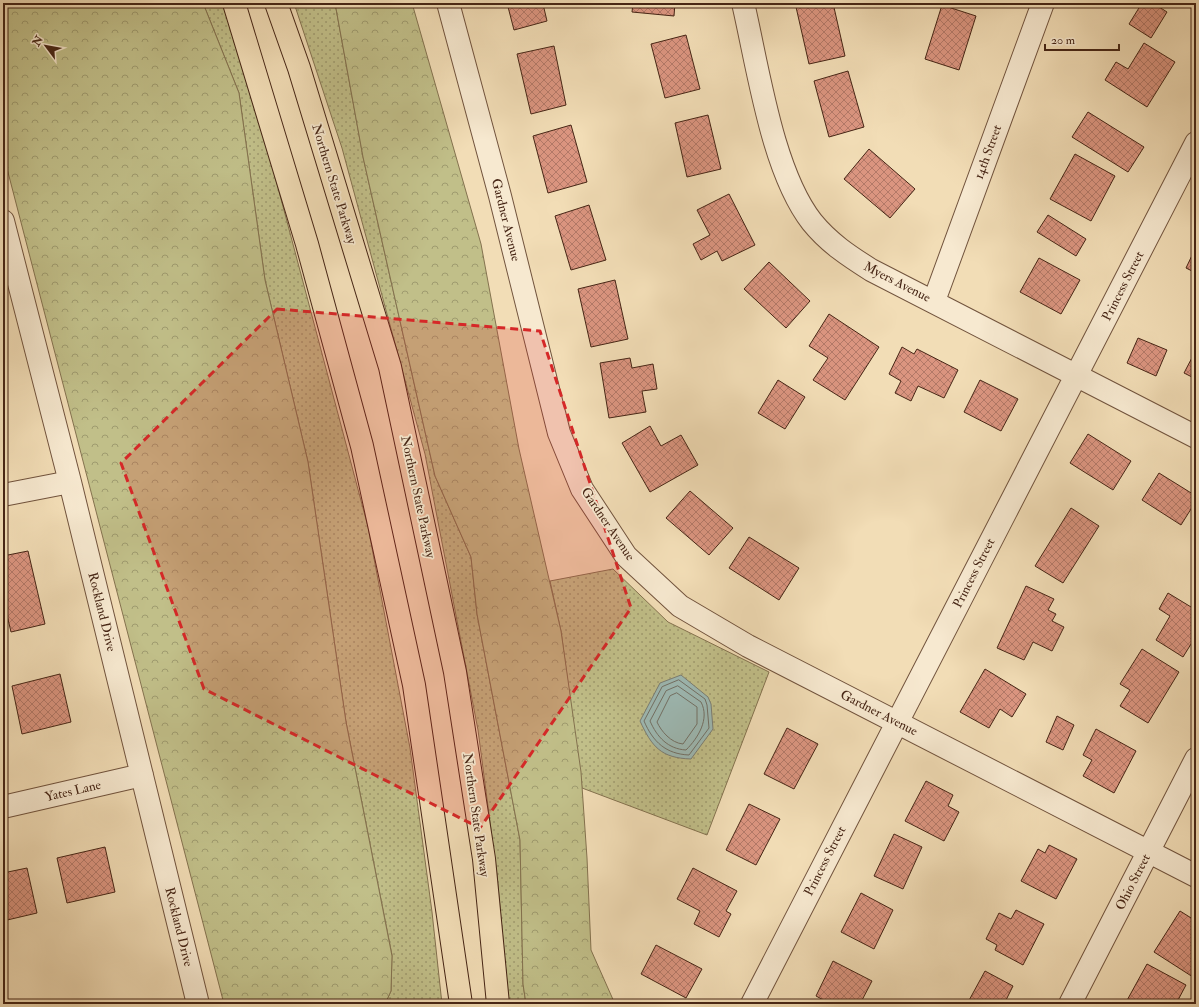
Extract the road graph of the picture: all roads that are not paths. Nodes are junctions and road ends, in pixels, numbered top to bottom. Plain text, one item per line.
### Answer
1 (234, 3) edge
2 (276, 3) edge
3 (448, 3) edge
4 (744, 3) edge
5 (1043, 3) edge
6 (1196, 143) edge
7 (3, 221) edge
8 (934, 301) junction
9 (1077, 375) junction
10 (1196, 437) edge
11 (70, 482) junction
12 (3, 495) edge
13 (897, 722) junction
14 (1196, 759) edge
15 (142, 775) junction
16 (3, 807) edge
17 (1149, 852) junction
18 (1196, 876) edge
19 (198, 1004) edge
20 (461, 1004) edge
21 (498, 1004) edge
22 (752, 1004) edge
23 (1070, 1004) edge

1 - 20 highway
2 - 21 highway, Northern State Parkway
3 - 13 street, Gardner Avenue
4 - 8 street, Myers Avenue
5 - 8 street, 14th Street
6 - 9 street, Princess Street
7 - 11 street, Rockland Drive
8 - 9 street, Myers Avenue
9 - 10 street, Myers Avenue
9 - 13 street, Princess Street
11 - 12 street
11 - 15 street, Rockland Drive
13 - 17 street, Gardner Avenue
13 - 22 street, Princess Street
14 - 17 street, Ohio Street
15 - 16 street, Yates Lane
15 - 19 street, Rockland Drive
17 - 18 street, Gardner Avenue
17 - 23 street, Ohio Street

